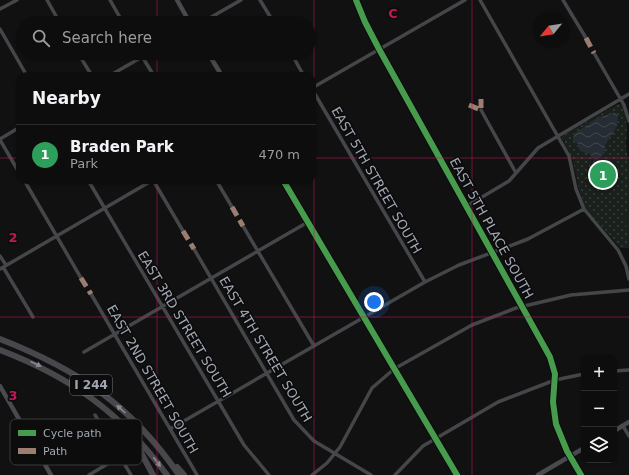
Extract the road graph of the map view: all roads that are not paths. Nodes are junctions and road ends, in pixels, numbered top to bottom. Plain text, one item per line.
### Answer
1 (17, 0) edge
2 (47, 0) edge
3 (110, 0) edge
4 (177, 0) edge
5 (241, 0) edge
6 (260, 0) edge
7 (356, 0) edge
8 (465, 0) edge
9 (480, 0) edge
10 (563, 0) edge
11 (0, 10) edge
12 (56, 16) edge
13 (119, 16) edge
14 (186, 16) edge
15 (213, 16) edge
16 (270, 16) edge
17 (0, 29) edge
18 (586, 38) dead end
19 (379, 49) junction
20 (594, 52) dead end
21 (16, 57) edge
22 (18, 60) edge
23 (82, 60) edge
24 (134, 60) edge
25 (145, 60) edge
26 (212, 60) edge
27 (295, 60) edge
28 (25, 72) edge
29 (90, 72) edge
30 (115, 72) edge
31 (152, 72) edge
32 (220, 72) edge
33 (302, 72) edge
34 (316, 87) edge
35 (629, 94) edge
36 (316, 96) edge
37 (621, 99) junction
38 (481, 110) dead end
39 (629, 121) edge
40 (16, 129) edge
41 (558, 136) junction
42 (0, 139) edge
43 (16, 167) edge
44 (516, 172) junction
45 (26, 184) edge
46 (90, 184) edge
47 (146, 184) edge
48 (155, 184) edge
49 (218, 184) edge
50 (285, 184) edge
51 (467, 206) junction
52 (232, 207) dead end
53 (105, 208) junction
54 (584, 209) junction
55 (308, 222) junction
56 (243, 226) dead end
57 (183, 231) dead end
58 (56, 236) junction
59 (194, 249) dead end
60 (258, 251) junction
61 (492, 252) junction
62 (0, 256) edge
63 (3, 267) edge
64 (81, 278) dead end
65 (210, 278) junction
66 (629, 279) edge
67 (425, 282) junction
68 (629, 290) edge
69 (91, 294) dead end
70 (162, 306) junction
71 (522, 306) junction
72 (33, 316) dead end
73 (364, 317) junction
74 (114, 334) junction
75 (0, 338) edge
76 (314, 346) junction
77 (0, 350) edge
78 (84, 352) dead end
79 (394, 369) junction
80 (629, 370) edge
81 (617, 371) edge
82 (267, 373) junction
83 (581, 375) edge
84 (555, 380) junction
85 (0, 386) edge
86 (219, 401) junction
87 (94, 415) dead end
88 (19, 419) edge
89 (96, 419) edge
90 (118, 419) edge
91 (131, 419) edge
92 (629, 422) edge
93 (623, 426) junction
94 (170, 429) junction
95 (617, 429) edge
96 (142, 430) edge
97 (629, 436) edge
98 (435, 438) junction
99 (142, 445) edge
100 (158, 447) junction
101 (581, 450) edge
102 (142, 454) edge
103 (335, 454) junction
104 (570, 456) junction
105 (45, 465) edge
106 (106, 465) edge
107 (124, 465) edge
108 (51, 475) edge
109 (89, 475) edge
110 (130, 475) edge
111 (153, 475) edge
112 (167, 475) edge
113 (179, 475) edge
114 (184, 475) edge
115 (197, 475) edge
116 (269, 475) edge
117 (312, 475) edge
118 (371, 475) edge
119 (395, 475) edge
120 (457, 475) edge
121 (538, 475) edge
122 (580, 475) edge

1 - 11 street
2 - 12 street
3 - 13 street
4 - 14 street
5 - 15 street
6 - 16 street
7 - 19 street, EAST 5TH PLACE SOUTH
8 - 19 street
9 - 41 street
10 - 18 street
17 - 21 street
19 - 34 street
19 - 51 street, EAST 5TH PLACE SOUTH
20 - 37 street
22 - 28 street
23 - 29 street
24 - 30 street
25 - 31 street
26 - 32 street
27 - 33 street
35 - 37 street
36 - 67 street, EAST 5TH STREET SOUTH
37 - 39 street
37 - 41 street
38 - 44 street
40 - 42 street
41 - 44 street
41 - 54 street
42 - 43 street
44 - 51 street
45 - 58 street
46 - 53 street, EAST 3RD STREET SOUTH
47 - 53 street
48 - 57 street
49 - 52 street
50 - 55 street
51 - 61 street, EAST 5TH PLACE SOUTH
53 - 58 street
53 - 70 street, EAST 3RD STREET SOUTH
54 - 61 street
54 - 66 street
55 - 60 street
55 - 73 street
56 - 60 street
58 - 63 street
58 - 64 street
59 - 65 street, EAST 4TH STREET SOUTH
60 - 65 street
60 - 76 street
61 - 67 street
61 - 71 street, EAST 5TH PLACE SOUTH
62 - 63 street
63 - 72 street
65 - 70 street
65 - 82 street, EAST 4TH STREET SOUTH
67 - 73 street
68 - 71 street
69 - 74 street, EAST 2ND STREET SOUTH
70 - 74 street
70 - 86 street, EAST 3RD STREET SOUTH
71 - 79 street
71 - 84 street, EAST 5TH PLACE SOUTH
73 - 76 street
73 - 79 street
74 - 78 street
74 - 94 street, EAST 2ND STREET SOUTH
91 -> 75 highway, I 244
76 - 82 street
77 -> 90 highway, I 244
79 - 98 street
79 - 103 street
80 - 81 street
82 - 86 street
82 - 103 street, EAST 4TH STREET SOUTH
83 - 84 street
84 - 98 street
84 - 104 street, EAST 5TH PLACE SOUTH
85 - 88 street
86 - 94 street
86 - 116 street, EAST 3RD STREET SOUTH
87 - 89 street
92 - 93 street
93 - 95 street
93 - 97 street
94 - 115 street, EAST 2ND STREET SOUTH
100 -> 96 highway, I 244
98 - 119 street
98 - 120 street
99 -> 112 highway, I 244
100 - 113 highway, I 244
100 - 114 highway
101 - 104 street
102 - 111 highway
103 - 117 street
103 - 118 street, EAST 4TH STREET SOUTH
104 - 121 street
104 - 122 street, EAST 5TH PLACE SOUTH
105 - 108 street
106 - 109 street
107 - 110 street

